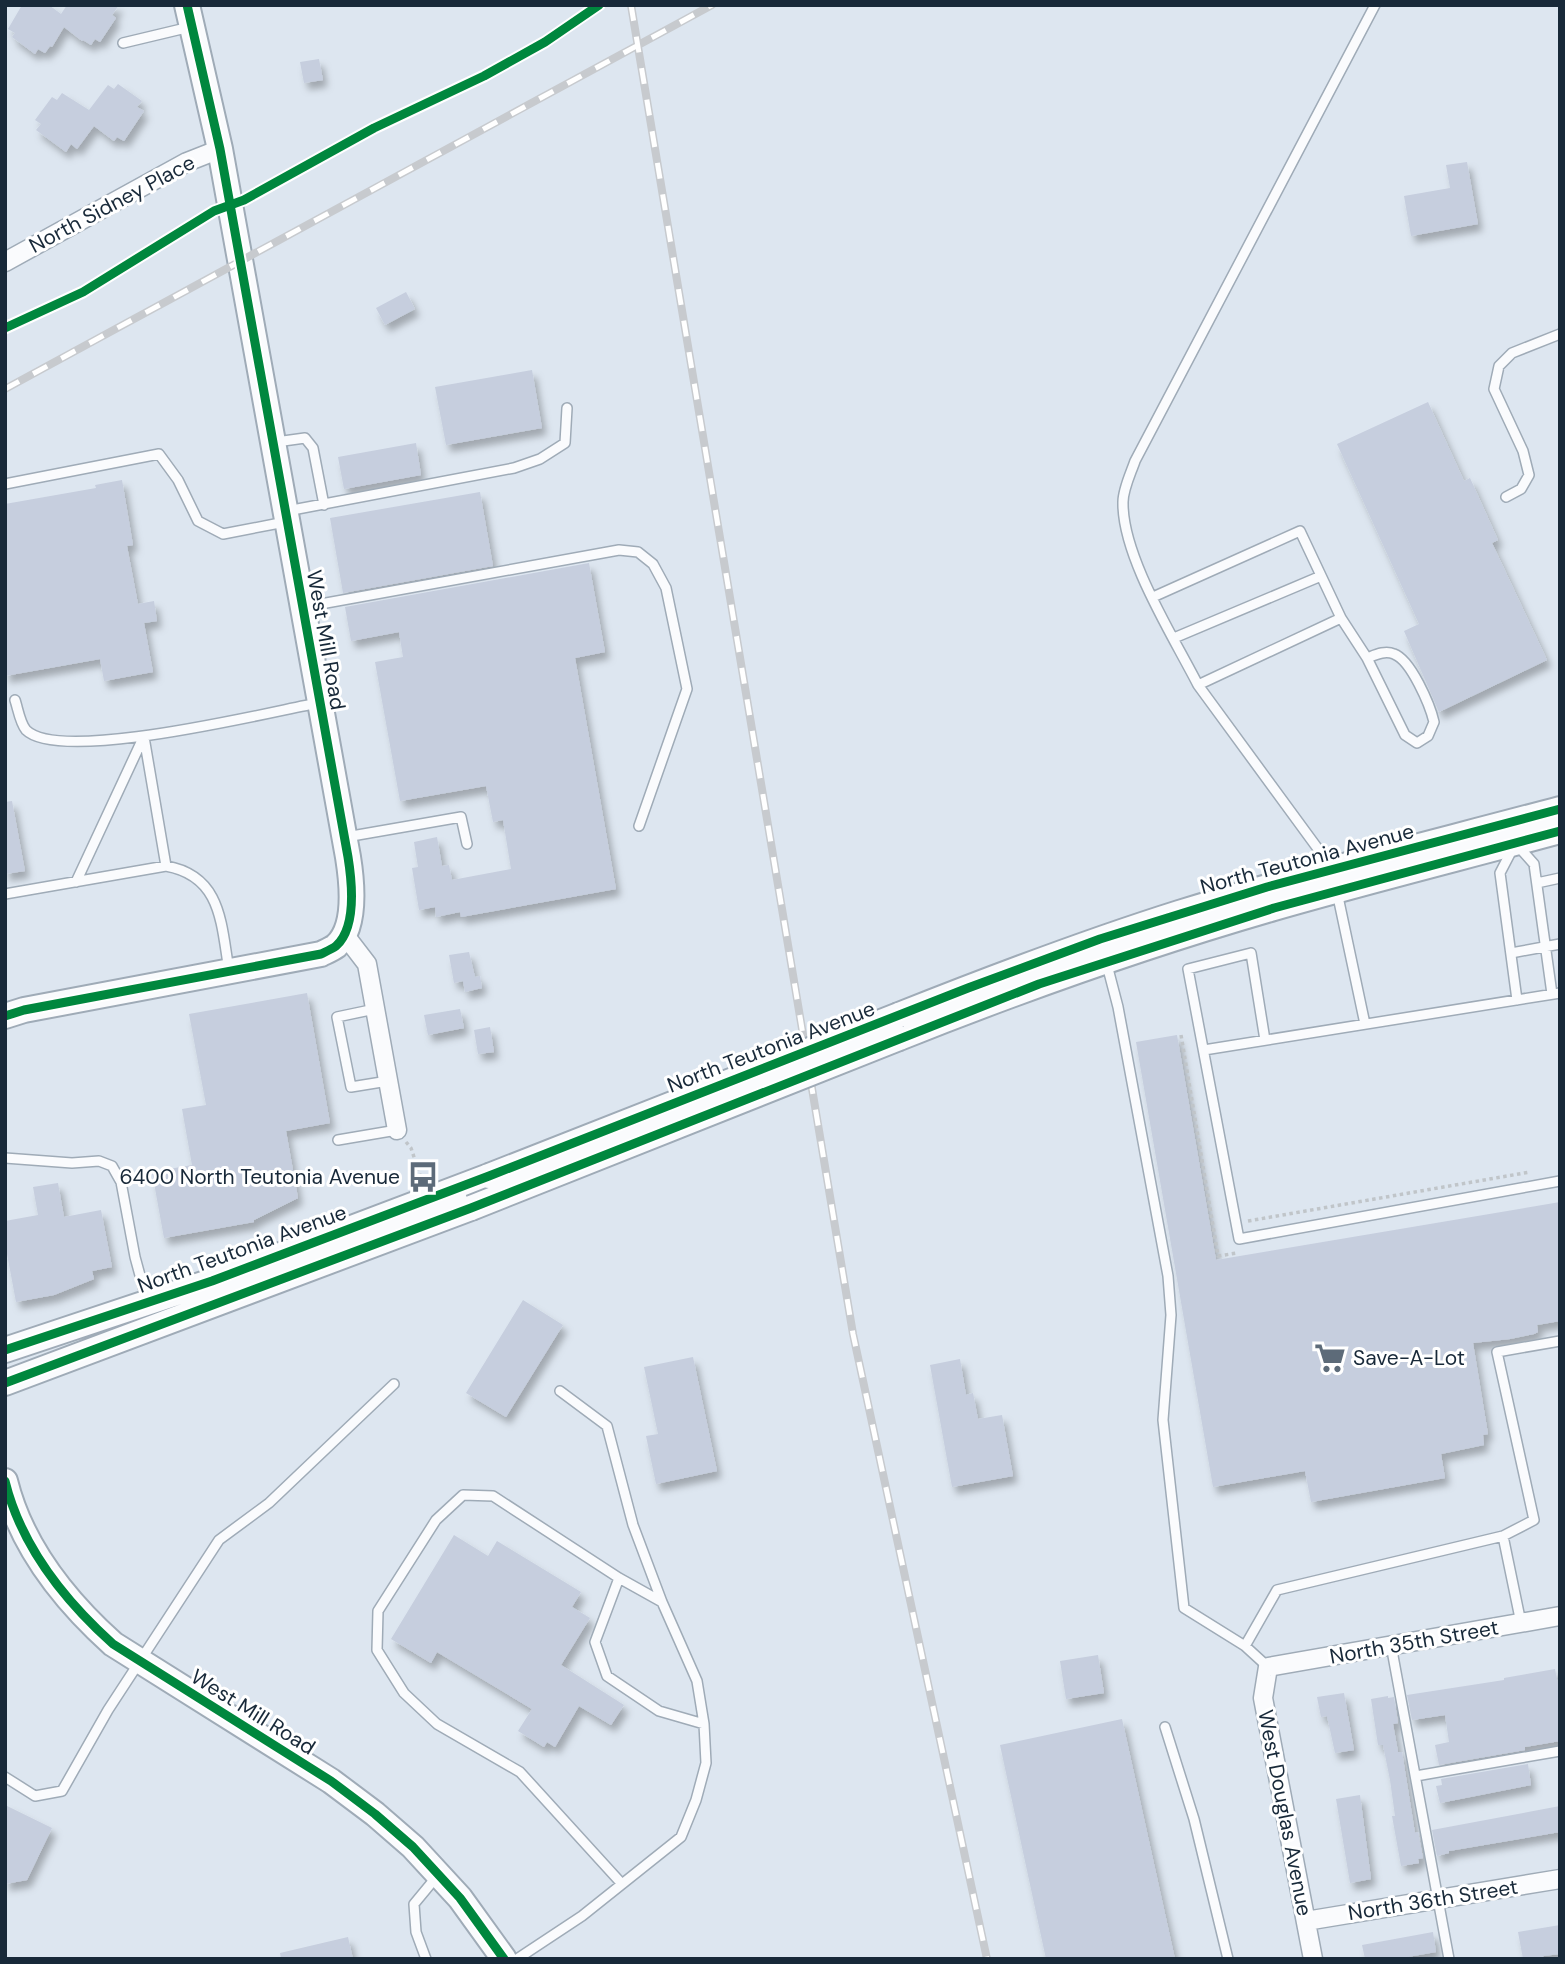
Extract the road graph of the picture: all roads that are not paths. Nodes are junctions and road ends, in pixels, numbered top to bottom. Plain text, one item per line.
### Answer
1 (1375, 5) edge
2 (194, 12) edge
3 (123, 43) dead end
4 (220, 149) junction
5 (5, 262) edge
6 (1560, 334) edge
7 (567, 408) dead end
8 (273, 442) junction
9 (5, 484) edge
10 (1506, 497) dead end
11 (324, 505) junction
12 (286, 517) junction
13 (1321, 576) junction
14 (1153, 597) junction
15 (303, 607) junction
16 (1341, 618) junction
17 (1174, 638) junction
18 (1367, 658) junction
19 (1198, 685) junction
20 (15, 700) dead end
21 (320, 703) junction
22 (144, 736) junction
23 (1560, 809) edge
24 (639, 826) dead end
25 (1560, 831) edge
26 (1513, 833) junction
27 (344, 837) junction
28 (467, 844) dead end
29 (166, 866) junction
30 (1560, 878) edge
31 (1334, 880) junction
32 (76, 882) junction
33 (1536, 883) junction
34 (5, 894) edge
35 (344, 934) junction
36 (1560, 944) edge
37 (1546, 947) junction
38 (1103, 949) junction
39 (1511, 953) junction
40 (230, 972) junction
41 (1556, 993) edge
42 (1517, 1000) junction
43 (376, 1009) junction
44 (5, 1016) edge
45 (1365, 1024) junction
46 (899, 1027) junction
47 (1265, 1040) junction
48 (1203, 1050) junction
49 (388, 1081) junction
50 (397, 1130) joint
51 (338, 1140) dead end
52 (5, 1158) edge
53 (1560, 1181) edge
54 (152, 1314) junction
55 (1560, 1340) edge
56 (5, 1350) edge
57 (5, 1383) edge
58 (394, 1384) dead end
59 (560, 1391) dead end
60 (5, 1481) edge
61 (1503, 1535) junction
62 (619, 1578) junction
63 (662, 1602) junction
64 (1560, 1616) edge
65 (1521, 1623) junction
66 (1245, 1646) junction
67 (1391, 1646) junction
68 (141, 1662) junction
69 (1268, 1667) junction
70 (704, 1724) junction
71 (1165, 1727) dead end
72 (1560, 1751) edge
73 (1416, 1776) junction
74 (5, 1777) edge
75 (439, 1874) junction
76 (1560, 1879) edge
77 (622, 1884) junction
78 (1438, 1899) junction
79 (1306, 1921) junction
80 (426, 1959) edge
81 (504, 1959) edge
82 (517, 1959) edge
83 (1228, 1959) edge
84 (1313, 1959) edge
85 (1449, 1959) edge

1 - 14 lane
2 - 3 lane
2 - 4 main road, West Mill Road
4 - 5 street, North Sidney Place
4 - 8 main road, West Mill Road
6 - 10 lane
7 - 11 lane
8 - 11 lane
8 - 12 main road, West Mill Road
9 - 12 lane
11 - 12 lane
12 - 15 main road, West Mill Road
13 - 14 lane
13 - 16 lane
13 - 17 lane
14 - 17 lane
15 - 21 main road, West Mill Road
15 - 24 lane
16 - 18 lane
16 - 19 lane
17 - 19 lane
18 - 18 lane
19 - 31 lane
20 - 22 lane
21 - 22 lane
21 - 27 main road, West Mill Road
22 - 29 lane
22 - 32 lane
23 - 26 main road, North Teutonia Avenue
25 - 26 main road, North Teutonia Avenue
26 - 31 main road, North Teutonia Avenue
26 - 33 lane
26 - 39 lane
27 - 28 lane
27 - 35 main road, West Mill Road
29 - 32 lane
29 - 40 lane
30 - 33 lane
31 - 38 main road, North Teutonia Avenue
31 - 45 lane
32 - 34 lane
33 - 37 lane
35 - 40 main road
35 - 43 street
36 - 37 lane
37 - 39 lane
37 - 41 lane
38 - 46 main road, North Teutonia Avenue
38 - 66 lane
39 - 42 lane
40 - 44 main road
41 - 42 lane
42 - 45 lane
43 - 49 street
43 - 49 lane
45 - 47 lane
46 - 54 main road, North Teutonia Avenue, bridge
46 - 54 main road, North Teutonia Avenue, bridge
47 - 48 lane
47 - 48 lane
48 - 53 lane
49 - 50 street
50 - 51 lane
52 - 54 lane
54 - 56 main road, North Teutonia Avenue
54 - 57 main road, North Teutonia Avenue
55 - 61 lane
58 - 68 lane
59 - 63 lane
60 - 68 main road, West Mill Road
61 - 65 lane
61 - 66 lane
62 - 63 lane
62 - 70 lane
62 - 77 lane
63 - 70 lane
64 - 65 street, North 35th Street
65 - 67 street, North 35th Street
66 - 69 lane
67 - 69 street, North 35th Street
67 - 73 lane
68 - 74 lane
68 - 75 main road, West Mill Road
69 - 79 street, West Douglas Avenue
70 - 77 lane
71 - 83 lane
72 - 73 lane
73 - 78 lane
75 - 80 lane
75 - 81 main road, West Mill Road
76 - 78 street, North 36th Street
77 - 82 lane
78 - 79 street, North 36th Street
78 - 85 lane
79 - 84 street, West Douglas Avenue

